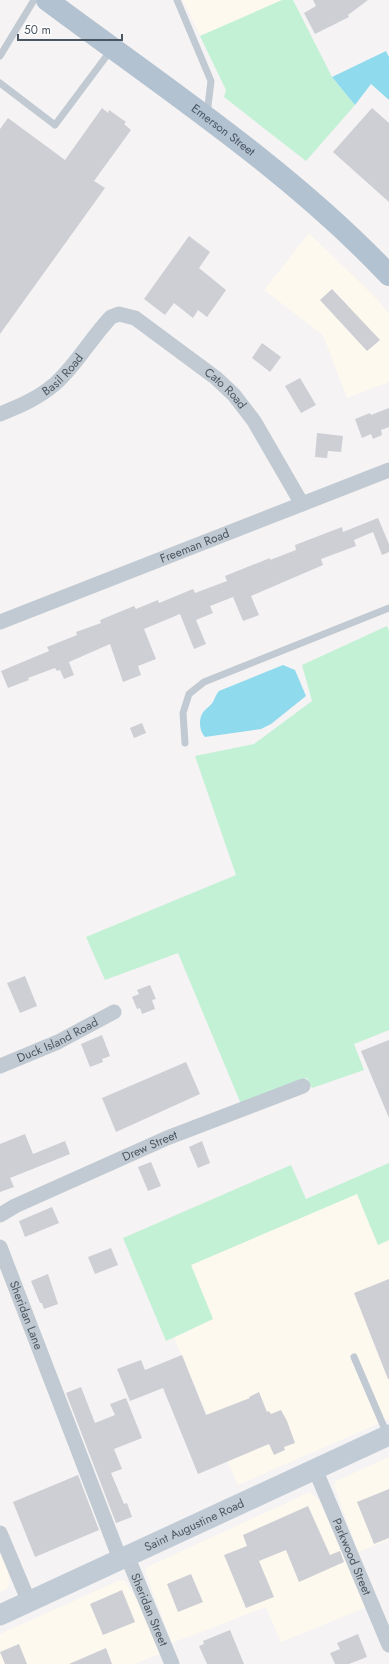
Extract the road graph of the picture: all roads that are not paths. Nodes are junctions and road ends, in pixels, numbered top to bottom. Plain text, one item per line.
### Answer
1 (177, 0) edge
2 (45, 1) edge
3 (112, 48) junction
4 (0, 56) edge
5 (0, 83) edge
6 (207, 118) junction
7 (388, 272) edge
8 (111, 317) joint
9 (0, 414) edge
10 (389, 470) edge
11 (302, 504) junction
12 (389, 608) edge
13 (0, 622) edge
14 (185, 743) dead end
15 (114, 1012) dead end
16 (0, 1066) edge
17 (302, 1086) dead end
18 (0, 1215) edge
19 (0, 1247) edge
20 (354, 1357) dead end
21 (388, 1435) edge
22 (316, 1469) junction
23 (0, 1533) edge
24 (124, 1557) junction
25 (29, 1602) junction
26 (0, 1615) edge
27 (389, 1645) edge
28 (172, 1664) edge

1 - 6 lane
2 - 3 main road, Emerson Street
2 - 4 lane
3 - 5 lane
3 - 6 main road, Emerson Street
6 - 7 main road, Emerson Street
8 - 9 street, Basil Road
8 - 11 street, Cato Road
10 - 11 street, Freeman Road
11 - 13 street, Freeman Road
12 - 14 lane
15 - 16 street, Duck Island Road
17 - 18 street, Drew Street
19 - 24 street, Sheridan Lane
20 - 21 lane
21 - 22 main road, Saint Augustine Road
22 - 24 main road, Saint Augustine Road
22 - 27 street, Parkwood Street
23 - 25 street
24 - 25 main road, Saint Augustine Road
24 - 28 street, Sheridan Street
25 - 26 main road, Saint Augustine Road

